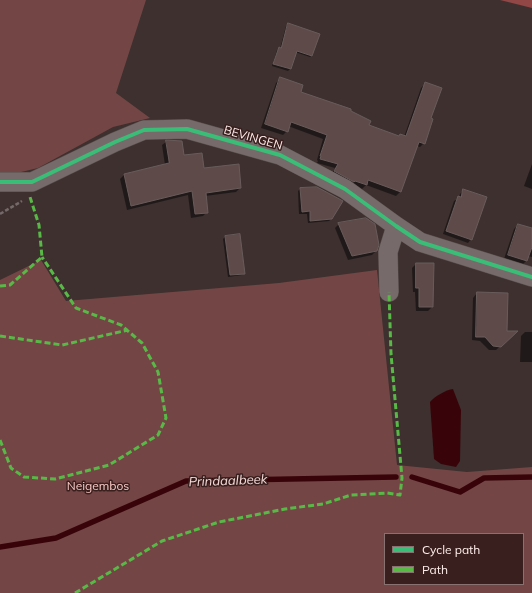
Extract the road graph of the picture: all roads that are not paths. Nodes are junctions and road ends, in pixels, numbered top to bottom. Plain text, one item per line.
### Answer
1 (0, 182) edge
2 (396, 226) junction
3 (532, 277) edge
4 (389, 292) dead end

1 - 2 street, BEVINGEN
2 - 3 street, BEVINGEN
2 - 4 street

